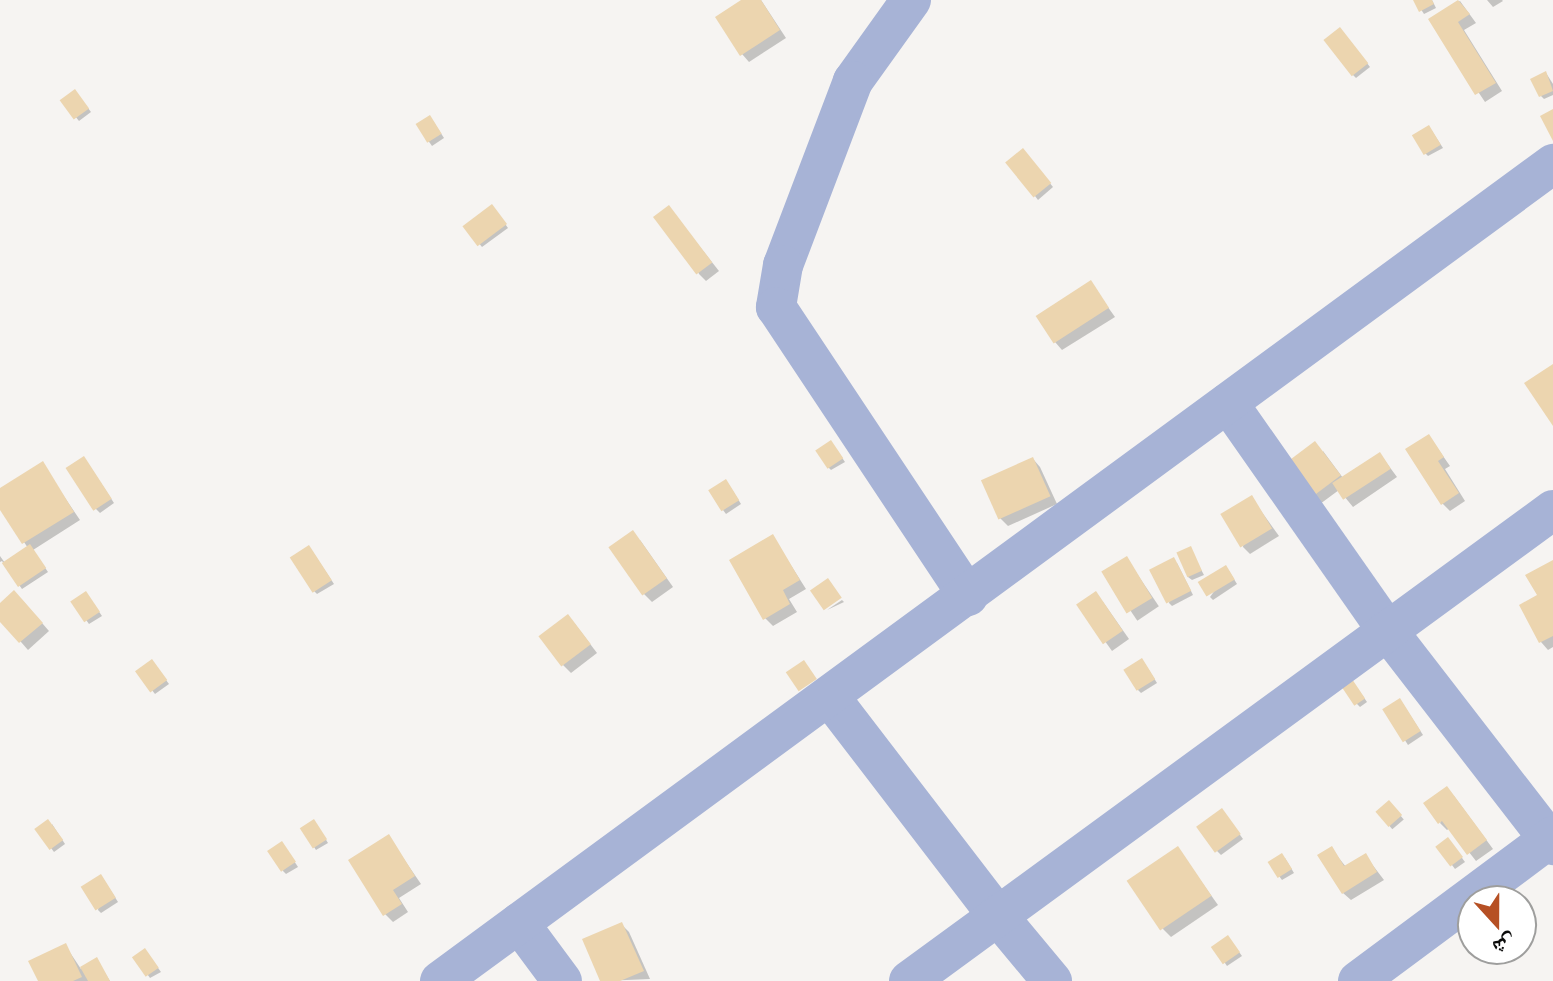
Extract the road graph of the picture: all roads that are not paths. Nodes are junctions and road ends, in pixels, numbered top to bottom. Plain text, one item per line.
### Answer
1 (911, 0) edge
2 (1553, 164) edge
3 (1228, 403) junction
4 (1553, 510) edge
5 (968, 596) junction
6 (1387, 630) junction
7 (829, 696) junction
8 (1552, 840) edge
9 (997, 915) junction
10 (519, 923) junction
11 (440, 981) edge
12 (562, 981) edge
13 (909, 981) edge
14 (1052, 981) edge
15 (1358, 981) edge

1 - 5 street
2 - 3 street
3 - 5 street
3 - 6 street
4 - 6 street
5 - 7 street
6 - 8 street
6 - 9 street
7 - 9 street
7 - 10 street
8 - 15 street
9 - 13 street
9 - 14 street
10 - 11 street
10 - 12 street

